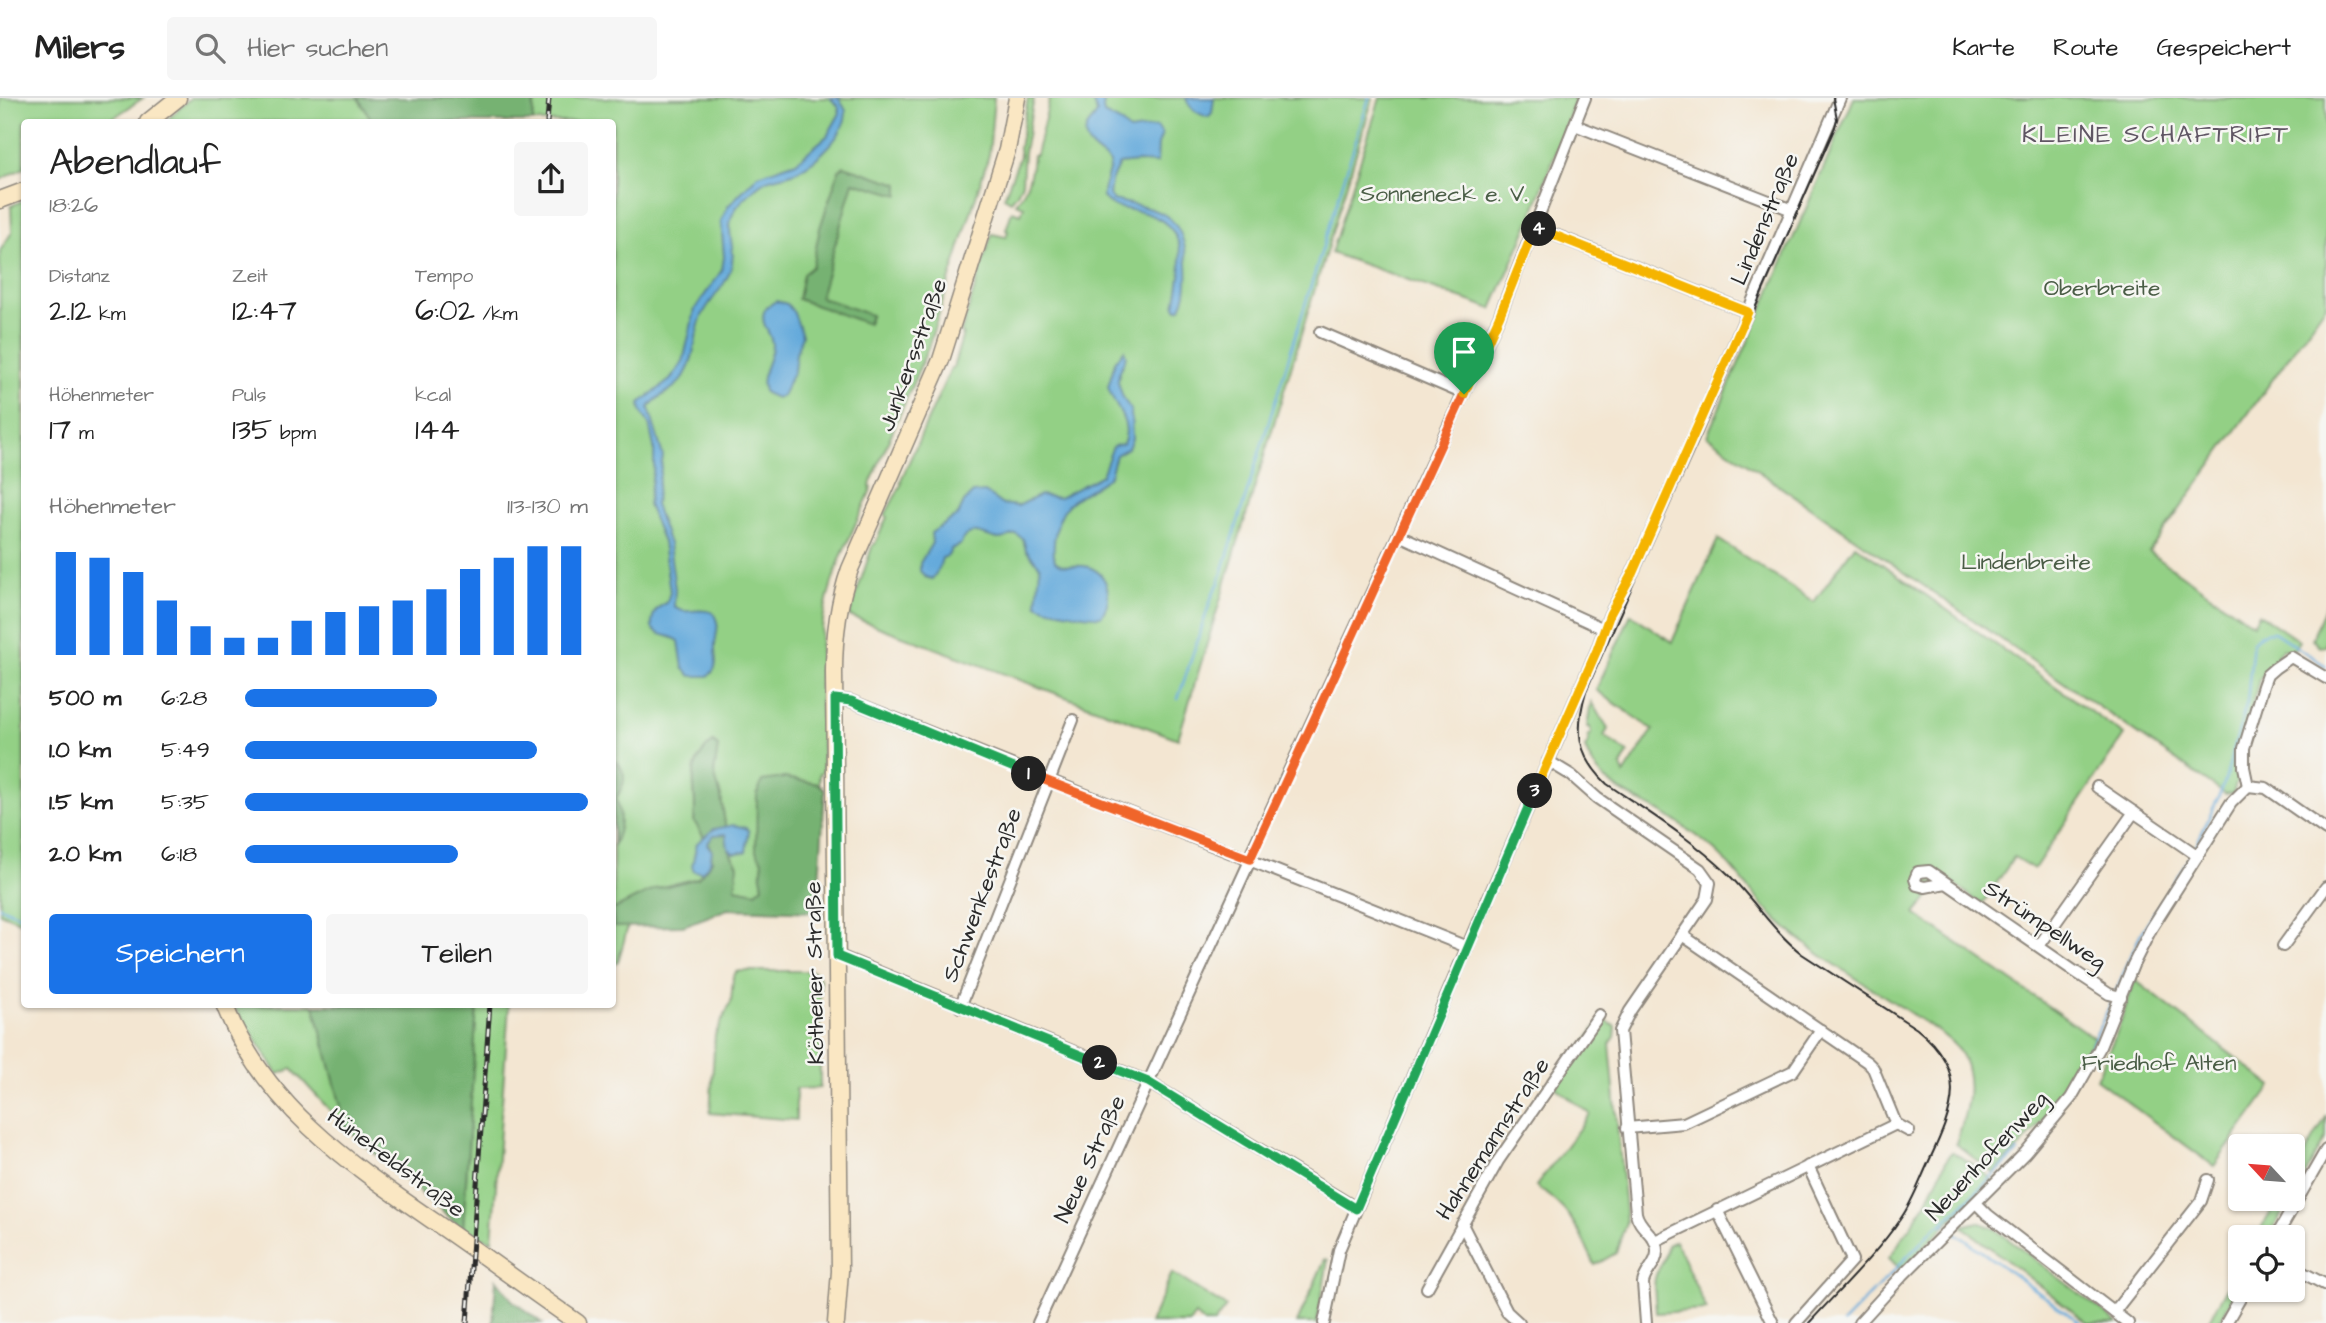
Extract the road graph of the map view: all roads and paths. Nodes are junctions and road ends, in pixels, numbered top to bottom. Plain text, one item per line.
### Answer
1 (178, 98) edge
2 (1017, 98) edge
3 (1585, 98) edge
4 (1840, 98) edge
5 (152, 119) edge
6 (1575, 125) junction
7 (21, 192) edge
8 (0, 200) edge
9 (1792, 211) junction
10 (1535, 227) junction
11 (1748, 312) junction
12 (1320, 332) dead end
13 (1464, 394) junction
14 (1399, 535) junction
15 (836, 622) joint
16 (1604, 629) junction
17 (2326, 678) edge
18 (835, 699) junction
19 (1073, 720) dead end
20 (1548, 761) junction
21 (1049, 782) junction
22 (2096, 786) dead end
23 (2248, 786) junction
24 (2134, 811) junction
25 (2326, 830) edge
26 (2195, 854) junction
27 (1250, 859) junction
28 (1946, 883) dead end
29 (2326, 887) edge
30 (1682, 935) junction
31 (2039, 946) junction
32 (2283, 946) dead end
33 (1467, 947) junction
34 (837, 956) junction
35 (2115, 995) junction
36 (960, 1007) junction
37 (226, 1008) edge
38 (1599, 1015) dead end
39 (1821, 1030) junction
40 (1148, 1082) junction
41 (1896, 1124) junction
42 (1628, 1128) junction
43 (1909, 1131) dead end
44 (2326, 1150) edge
45 (1808, 1166) junction
46 (2208, 1180) dead end
47 (1976, 1203) junction
48 (1356, 1209) junction
49 (1717, 1210) junction
50 (1462, 1224) junction
51 (2283, 1225) edge
52 (1656, 1241) junction
53 (2305, 1274) edge
54 (2326, 1286) edge
55 (1427, 1288) dead end
56 (2238, 1302) edge
57 (2114, 1312) junction
58 (578, 1323) edge
59 (836, 1323) edge
60 (1038, 1323) edge
61 (1324, 1323) edge
62 (1519, 1323) edge
63 (1646, 1323) edge
64 (1773, 1323) edge
65 (1796, 1323) edge
66 (1859, 1323) edge
67 (2128, 1323) edge
68 (2226, 1323) edge

1 - 5 main road
2 - 15 main road, Junkersstraße
3 - 6 street, Neue Straße
4 - 9 street, Lindenstraße
6 - 9 street
6 - 10 street, Neue Straße
7 - 8 main road
9 - 11 street, Lindenstraße
10 - 11 street
10 - 13 street, Neue Straße
11 - 16 street, Lindenstraße
12 - 13 street
13 - 14 street, Neue Straße
14 - 16 street
14 - 27 street, Neue Straße
15 - 18 main road, Köthener Straße
16 - 20 street, Lindenstraße
17 - 23 street
18 - 21 street
18 - 34 main road, Köthener Straße
19 - 21 street, Schwenkestraße
20 - 30 street
20 - 33 street, Lindenstraße
21 - 27 street
21 - 36 street, Schwenkestraße
22 - 24 street
23 - 25 street
23 - 26 street, Neuenhofenweg
24 - 26 street
24 - 31 street
26 - 35 street, Neuenhofenweg
27 - 33 street
27 - 40 street, Neue Straße
28 - 31 street, Strümpellweg
29 - 32 street
30 - 39 street
30 - 42 street
31 - 35 street, Strümpellweg
33 - 48 street, Lindenstraße
34 - 36 street
34 - 59 main road, Köthener Straße
35 - 47 street, Neuenhofenweg
36 - 40 street
37 - 58 main road, Hünefeldstraße
38 - 50 street, Hahnemannstraße
39 - 41 street
39 - 42 street
40 - 48 street
40 - 60 street, Neue Straße
41 - 43 street
41 - 45 street
42 - 52 street
44 - 51 street
45 - 49 street
45 - 65 street
46 - 57 street
47 - 57 street
47 - 66 street, Neuenhofenweg
48 - 61 street, Lindenstraße
49 - 52 street
49 - 64 street
50 - 55 street, Hahnemannstraße
50 - 62 street
52 - 63 street
53 - 54 street
56 - 68 street
57 - 67 street

